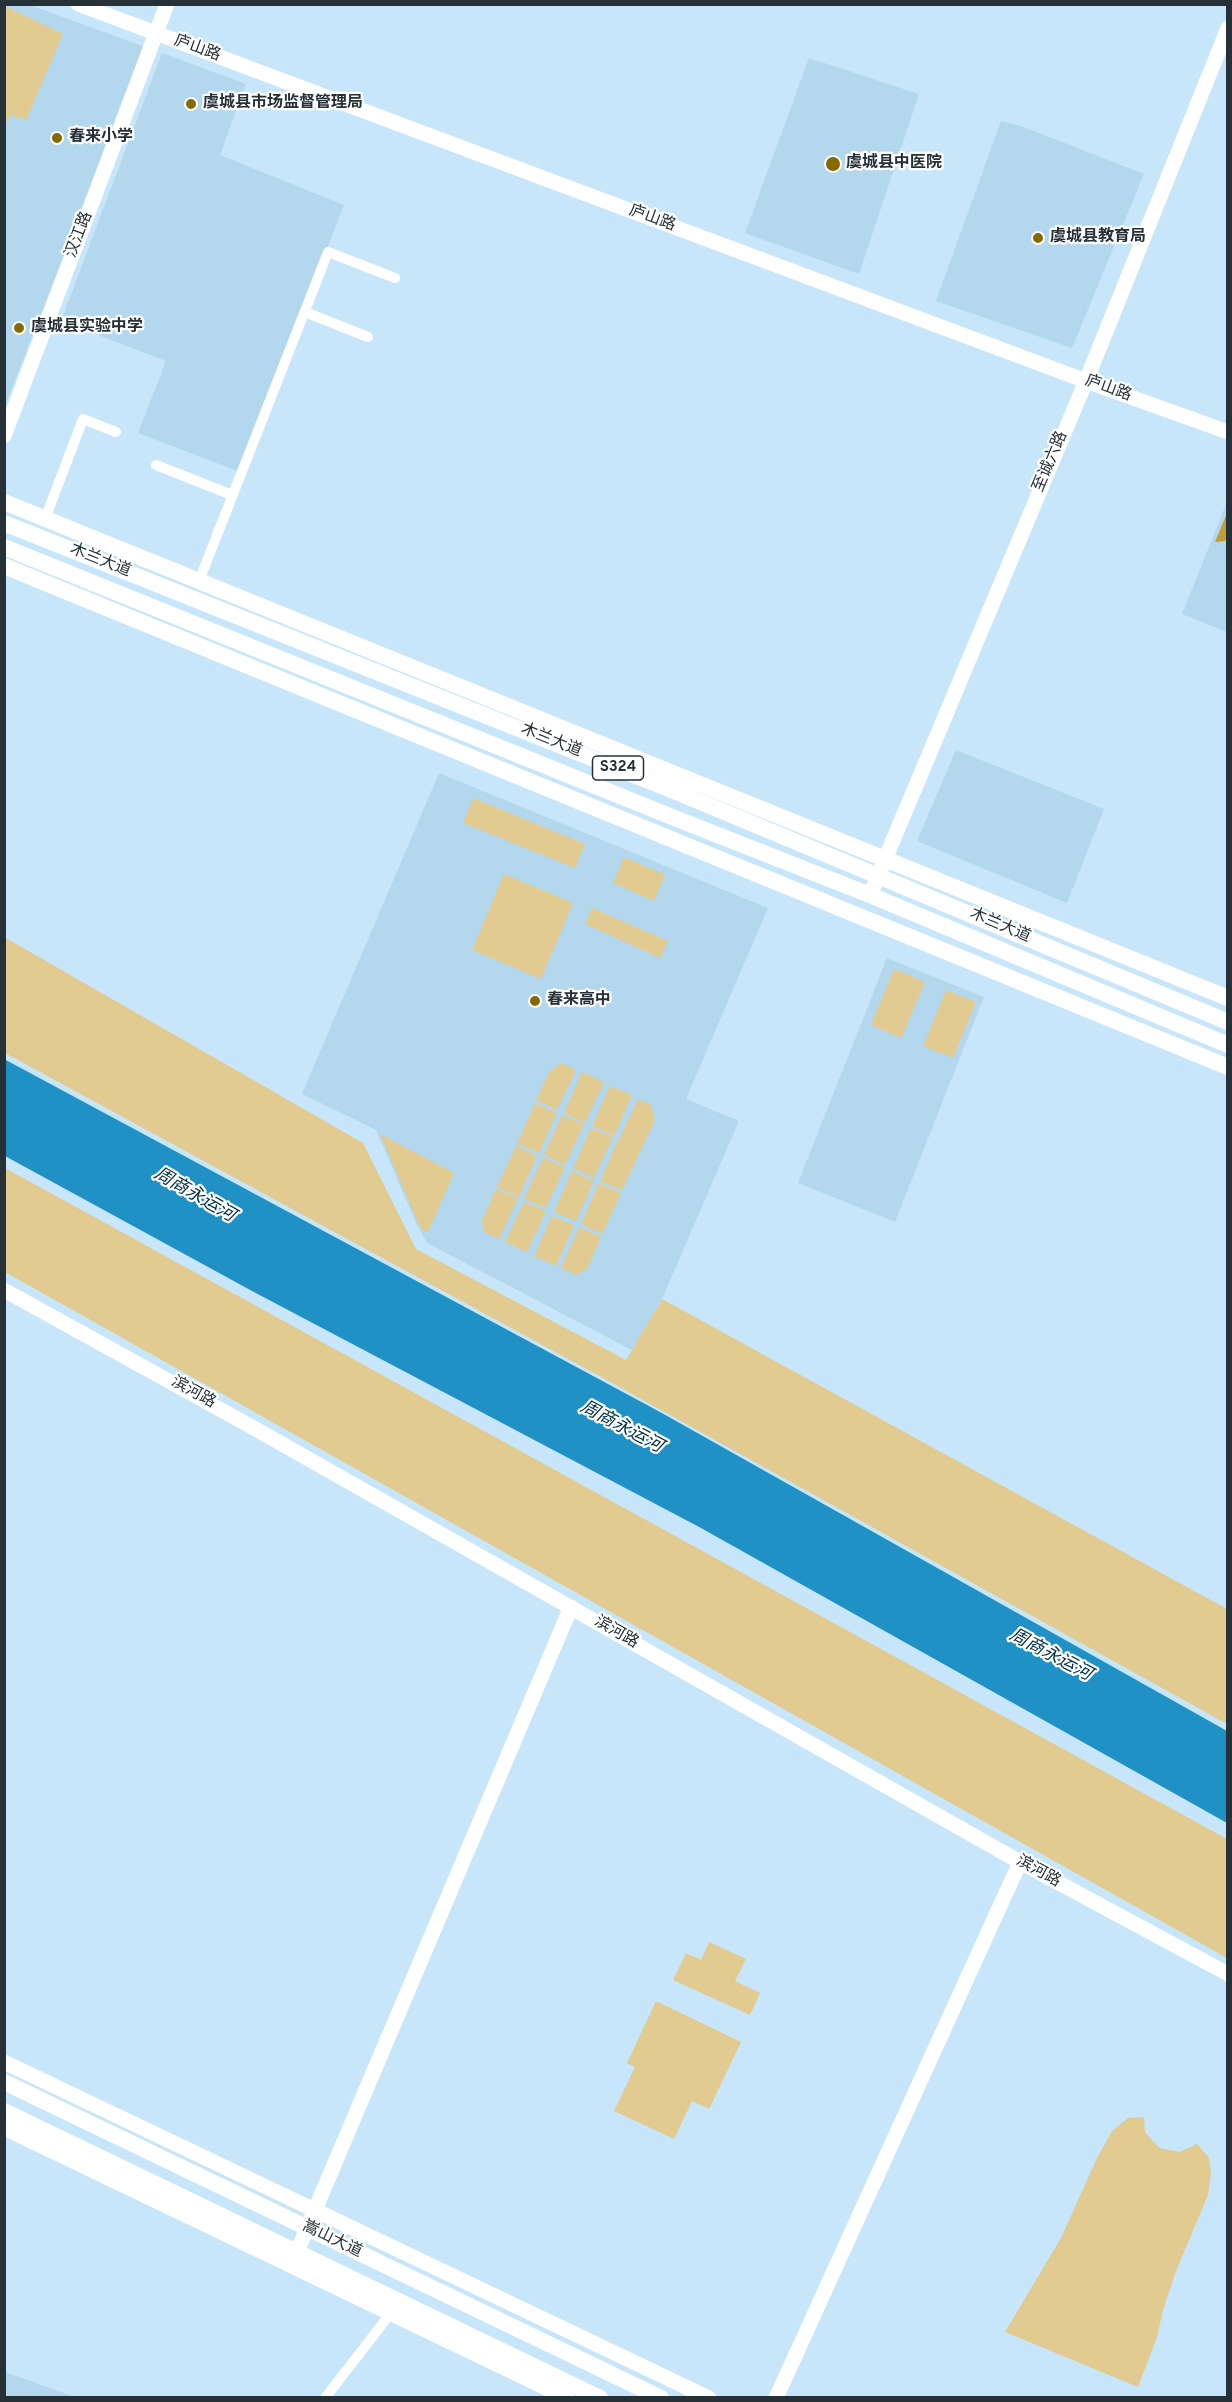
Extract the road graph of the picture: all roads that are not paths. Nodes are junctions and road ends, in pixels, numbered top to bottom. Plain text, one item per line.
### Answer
1 (78, 4) edge
2 (167, 4) edge
3 (1227, 28) edge
4 (156, 33) junction
5 (395, 278) dead end
6 (305, 312) junction
7 (368, 337) dead end
8 (1086, 381) junction
9 (116, 432) dead end
10 (1227, 432) edge
11 (4, 436) edge
12 (156, 465) dead end
13 (232, 495) junction
14 (4, 502) edge
15 (45, 519) junction
16 (4, 523) edge
17 (4, 547) edge
18 (4, 566) edge
19 (199, 581) junction
20 (885, 858) junction
21 (878, 875) junction
22 (870, 895) junction
23 (1227, 998) edge
24 (1227, 1022) edge
25 (1227, 1045) edge
26 (1227, 1067) edge
27 (4, 1290) edge
28 (571, 1607) junction
29 (1020, 1862) junction
30 (1227, 1974) edge
31 (4, 2062) edge
32 (4, 2082) edge
33 (4, 2111) edge
34 (4, 2128) edge
35 (316, 2210) junction
36 (309, 2228) junction
37 (297, 2252) junction
38 (395, 2307) junction
39 (325, 2397) edge
40 (567, 2397) edge
41 (600, 2397) edge
42 (661, 2397) edge
43 (709, 2397) edge
44 (776, 2397) edge

1 - 4 street, 庐山路
2 - 4 street, 汉江路
3 - 8 street, 至诚六路
4 - 8 street, 庐山路
4 - 11 street, 汉江路
5 - 6 street
6 - 7 street
6 - 13 street
8 - 10 street, 庐山路
8 - 20 street, 至诚六路
9 - 15 street
12 - 13 street
13 - 19 street
14 - 15 main road
15 - 19 main road
16 - 21 main road, 木兰大道 / S324
17 - 22 main road, 木兰大道 / S324
18 - 26 main road
19 - 20 main road
20 - 21 street, 至诚六路
20 - 23 main road
21 - 22 street, 至诚六路
21 - 24 main road, 木兰大道 / S324
22 - 25 main road, 木兰大道 / S324
27 - 28 street, 滨河路
28 - 29 street, 滨河路
28 - 35 street
29 - 30 street, 滨河路
29 - 44 street
31 - 35 street
32 - 36 main road, 嵩山大道
33 - 37 main road, 嵩山大道
34 - 38 street
35 - 36 street
35 - 43 street
36 - 37 street
36 - 42 main road, 嵩山大道
37 - 38 main road, 嵩山大道
38 - 39 street
38 - 40 street
38 - 41 main road, 嵩山大道

